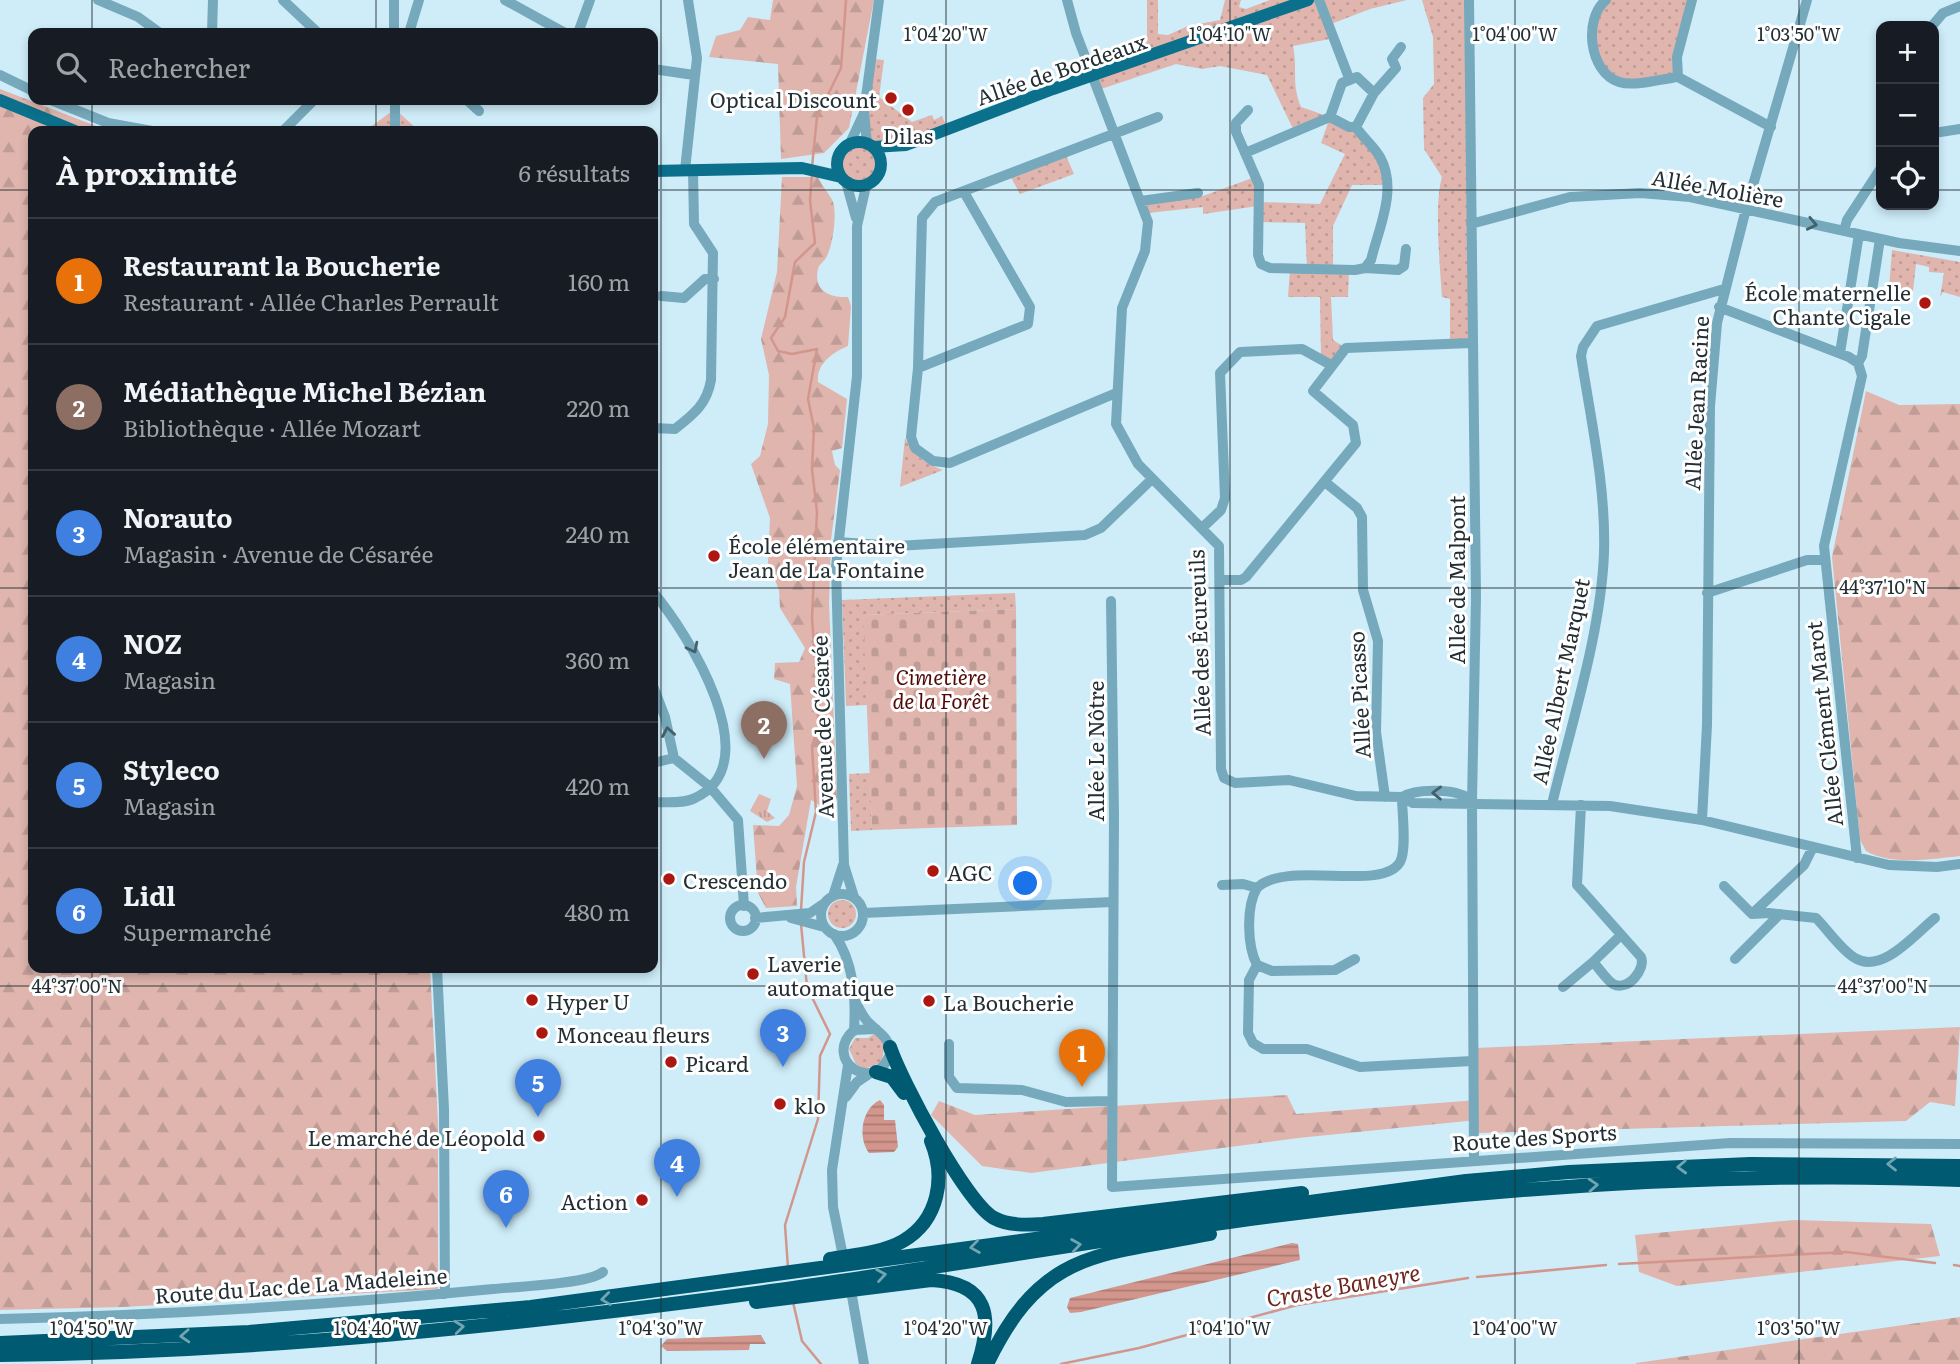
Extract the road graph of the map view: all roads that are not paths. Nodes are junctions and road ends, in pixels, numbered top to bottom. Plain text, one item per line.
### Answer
1 (98, 0) edge
2 (213, 0) edge
3 (283, 0) edge
4 (394, 0) edge
5 (419, 0) edge
6 (505, 0) edge
7 (590, 0) edge
8 (688, 0) edge
9 (879, 0) edge
10 (1068, 0) edge
11 (1308, 0) edge
12 (1320, 0) edge
13 (1469, 0) edge
14 (1606, 0) edge
15 (1692, 0) edge
16 (1807, 0) edge
17 (1960, 6) edge
18 (1936, 21) edge
19 (153, 28) edge
20 (212, 28) edge
21 (313, 28) edge
22 (394, 28) edge
23 (411, 28) edge
24 (556, 28) edge
25 (580, 28) edge
26 (1401, 47) dead end
27 (658, 70) edge
28 (0, 75) edge
29 (694, 75) junction
30 (1093, 76) junction
31 (1678, 77) junction
32 (1349, 78) junction
33 (28, 89) edge
34 (1374, 93) junction
35 (0, 100) edge
36 (63, 105) edge
37 (309, 105) edge
38 (395, 105) edge
39 (472, 105) edge
40 (1248, 110) dead end
41 (479, 111) dead end
42 (864, 112) junction
43 (1158, 117) dead end
44 (1330, 117) junction
45 (63, 126) edge
46 (124, 126) edge
47 (288, 126) edge
48 (395, 126) edge
49 (1356, 127) junction
50 (1771, 127) junction
51 (1960, 129) edge
52 (1939, 132) edge
53 (1115, 134) junction
54 (849, 145) junction
55 (870, 145) junction
56 (906, 145) junction
57 (1245, 153) junction
58 (839, 155) junction
59 (820, 166) junction
60 (689, 170) junction
61 (658, 171) edge
62 (881, 171) junction
63 (1876, 176) edge
64 (843, 180) junction
65 (866, 186) junction
66 (964, 192) junction
67 (1198, 193) dead end
68 (1141, 201) junction
69 (1746, 209) junction
70 (1471, 224) junction
71 (858, 226) junction
72 (1844, 230) junction
73 (1859, 234) junction
74 (1880, 239) junction
75 (1406, 249) dead end
76 (1960, 251) edge
77 (1365, 268) junction
78 (714, 279) junction
79 (1724, 289) junction
80 (661, 296) dead end
81 (1719, 307) junction
82 (1471, 343) junction
83 (1840, 353) junction
84 (1858, 363) junction
85 (1331, 365) junction
86 (918, 368) junction
87 (1116, 393) junction
88 (658, 428) edge
89 (1152, 480) junction
90 (1325, 482) junction
91 (1202, 528) junction
92 (838, 542) junction
93 (1825, 560) junction
94 (1220, 580) junction
95 (1707, 593) junction
96 (658, 599) edge
97 (1111, 601) dead end
98 (658, 699) edge
99 (674, 758) junction
100 (658, 763) edge
101 (709, 787) junction
102 (1385, 797) junction
103 (1402, 797) junction
104 (1472, 801) junction
105 (658, 802) edge
106 (1552, 804) junction
107 (1581, 805) junction
108 (1702, 820) junction
109 (1812, 847) junction
110 (1857, 858) junction
111 (1960, 864) edge
112 (844, 865) junction
113 (1222, 885) dead end
114 (1724, 886) dead end
115 (1257, 888) junction
116 (833, 896) junction
117 (854, 897) junction
118 (1113, 902) junction
119 (824, 904) junction
120 (744, 906) junction
121 (863, 913) junction
122 (1752, 914) junction
123 (1780, 914) junction
124 (811, 917) junction
125 (755, 918) junction
126 (1935, 918) dead end
127 (824, 927) junction
128 (853, 933) junction
129 (834, 934) junction
130 (1621, 934) junction
131 (847, 957) junction
132 (1355, 959) dead end
133 (1735, 959) dead end
134 (1593, 962) junction
135 (1257, 965) junction
136 (437, 973) edge
137 (1563, 987) dead end
138 (855, 1001) junction
139 (877, 1029) junction
140 (854, 1031) junction
141 (949, 1044) dead end
142 (890, 1047) junction
143 (1472, 1061) junction
144 (848, 1065) junction
145 (873, 1073) junction
146 (1111, 1101) junction
147 (842, 1104) junction
148 (1960, 1144) edge
149 (1474, 1160) junction
150 (1960, 1166) edge
151 (1960, 1180) edge
152 (1466, 1181) junction
153 (1112, 1186) joint
154 (1559, 1187) junction
155 (803, 1268) junction
156 (603, 1272) dead end
157 (780, 1283) junction
158 (816, 1290) junction
159 (445, 1294) junction
160 (0, 1319) edge
161 (0, 1343) edge
162 (0, 1355) edge
163 (864, 1364) edge
164 (978, 1364) edge
165 (987, 1364) edge

1 - 19 street
2 - 20 street
3 - 21 street
4 - 22 street
5 - 23 street
6 - 24 street
7 - 25 street
8 - 29 street
9 - 42 street
10 - 30 street, Allée des Écureuils
11 - 30 main road, Allée de Bordeaux
12 - 32 street
13 - 70 street, Allée de Malpont
14 - 31 street
15 - 31 street
16 - 50 street, Allée Jean Racine
17 - 18 street
26 - 34 street
27 - 29 street
28 - 33 street
29 - 60 street
30 - 53 street, Allée des Écureuils
30 - 56 main road, Allée de Bordeaux
31 - 50 street
32 - 34 street
32 - 44 street
34 - 49 street
35 - 45 main road
36 - 46 street
37 - 47 street
38 - 48 street
39 - 41 street
40 - 57 street
42 - 54 street
42 - 55 street
43 - 53 street
44 - 49 street
44 - 57 street
49 - 77 street
50 - 69 street, Allée Jean Racine
51 - 52 street
53 - 66 street
53 - 68 street, Allée des Écureuils
54 - 55 main road
54 - 58 main road
55 - 56 main road, Allée de Bordeaux
55 - 62 main road
56 - 62 main road, Allée de Bordeaux
57 - 77 street
58 - 59 main road
58 - 64 main road
59 - 60 main road
59 - 64 main road
60 - 61 main road
60 - 78 street
62 - 65 main road
63 - 72 street
64 - 65 main road
64 - 71 street
65 - 71 street
66 - 86 street
66 - 86 street
67 - 68 street
68 - 87 street, Allée des Écureuils
69 - 70 street, Allée Molière
69 -> 72 street, Allée Molière
69 - 79 street, Allée Jean Racine
70 - 82 street, Allée de Malpont
71 - 92 street, Avenue de Césarée
72 - 73 street, Allée Molière
73 - 74 street, Allée Molière
73 - 83 street
74 - 76 street, Allée Molière
74 - 84 street, Allée Clément Marot
75 - 77 street
78 - 80 street
78 - 88 street
79 - 81 street, Allée Jean Racine
79 - 106 street, Allée Albert Marquet
81 - 83 street
81 - 95 street, Allée Jean Racine
82 - 85 street
82 - 104 street, Allée de Malpont
83 - 84 street
84 - 93 street, Allée Clément Marot
85 - 90 street
85 - 91 street
86 - 87 street
87 - 89 street, Allée des Écureuils
89 - 91 street, Allée des Écureuils
89 - 92 street
90 - 94 street
90 - 102 street, Allée Picasso
91 - 94 street, Allée des Écureuils
92 - 112 street, Avenue de Césarée
93 - 95 street
93 - 110 street, Allée Clément Marot
94 - 102 street, Allée des Écureuils
95 - 108 street, Allée Jean Racine
96 -> 101 street
97 - 118 street, Allée Le Nôtre
99 -> 98 street
99 - 100 street
99 - 101 street
101 - 105 street
101 - 120 street
102 - 103 street, Allée des Écureuils
103 - 104 street, Allée des Écureuils
103 - 115 street
104 - 106 street, Allée des Écureuils
104 - 143 street, Allée de Malpont
106 - 107 street, Allée des Écureuils
107 - 108 street, Allée des Écureuils
107 - 130 street
108 - 109 street, Allée des Écureuils
109 - 110 street, Allée des Écureuils
109 - 122 street
110 - 111 street, Allée des Écureuils
112 - 116 street, Avenue de Césarée
112 - 117 street, Avenue de Césarée
113 - 115 street
114 - 122 street
115 - 135 street
116 - 117 street
116 - 119 street
117 - 121 street
118 - 121 street
118 - 146 street, Allée Le Nôtre
119 - 124 street
119 - 127 street
120 - 125 street
120 - 125 street
121 - 128 street
122 - 123 street
123 - 126 street
123 - 133 street
124 - 125 street
124 - 127 street
127 - 129 street
128 - 129 street
128 - 131 street
129 - 131 street
130 - 134 street
130 - 134 street
131 - 138 street
132 - 135 street
134 - 137 street
135 - 143 street
136 - 159 street
138 - 139 street
138 - 140 street
139 - 140 street
139 - 142 street
140 - 144 street
141 - 146 street
142 - 145 street
142 - 152 highway
143 - 149 street, Allée de Malpont
144 - 145 street
144 - 147 street
145 - 147 street
145 - 155 highway
146 - 153 street, Allée Le Nôtre
147 - 163 street
148 - 149 street, Route des Sports
149 - 153 street, Route des Sports
150 -> 152 highway
154 -> 151 highway
152 -> 155 highway
158 -> 154 highway
154 - 165 highway
155 - 157 highway
156 - 159 street, Route du Lac de La Madeleine
157 - 158 highway
157 -> 161 highway
162 -> 157 highway
158 - 164 highway
159 - 160 street, Route du Lac de La Madeleine

